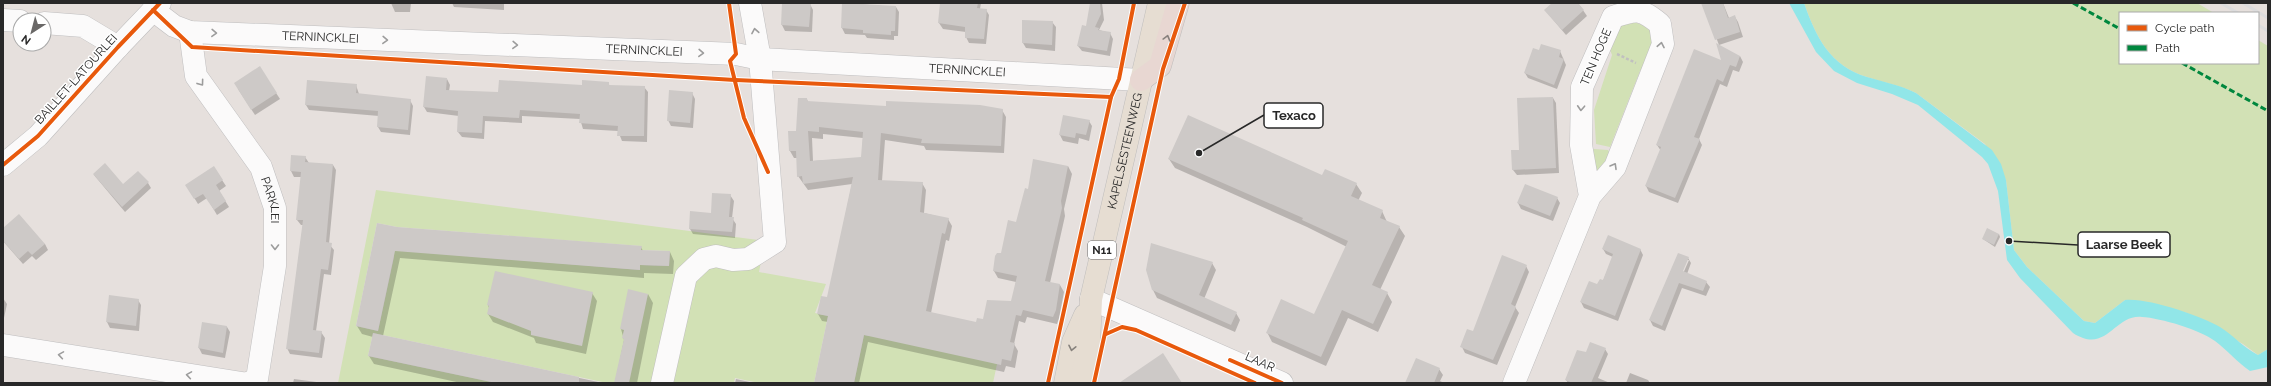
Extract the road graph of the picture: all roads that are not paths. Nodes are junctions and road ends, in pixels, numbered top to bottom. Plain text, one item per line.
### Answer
1 (750, 3) edge
2 (1159, 3) edge
3 (1178, 3) edge
4 (156, 7) edge
5 (52, 24) edge
6 (190, 32) junction
7 (118, 47) junction
8 (760, 59) junction
9 (1141, 80) junction
10 (3, 165) edge
11 (1590, 196) junction
12 (1091, 299) junction
13 (3, 346) edge
14 (242, 383) edge
15 (248, 383) edge
16 (662, 383) edge
17 (1065, 383) edge
18 (1080, 383) edge
19 (1282, 383) edge
20 (1514, 383) edge

8 -> 1 street
2 - 9 main road, KAPELSESTEENWEG / N11
9 -> 3 highway
4 - 6 street, TERNINCKLEI
4 - 7 street, BAILLET-LATOURLEI
5 - 7 street
6 -> 8 street, TERNINCKLEI
6 -> 15 street, PARKLEI
7 - 10 street, BAILLET-LATOURLEI
8 - 9 street, TERNINCKLEI
8 - 16 street
9 - 12 main road, KAPELSESTEENWEG / N11
11 -> 11 street, TEN HOGE
11 - 20 street, TEN HOGE
12 -> 17 main road, KAPELSESTEENWEG / N11
12 - 18 main road, KAPELSESTEENWEG / N11
12 - 19 street, LAAR
14 -> 13 street

